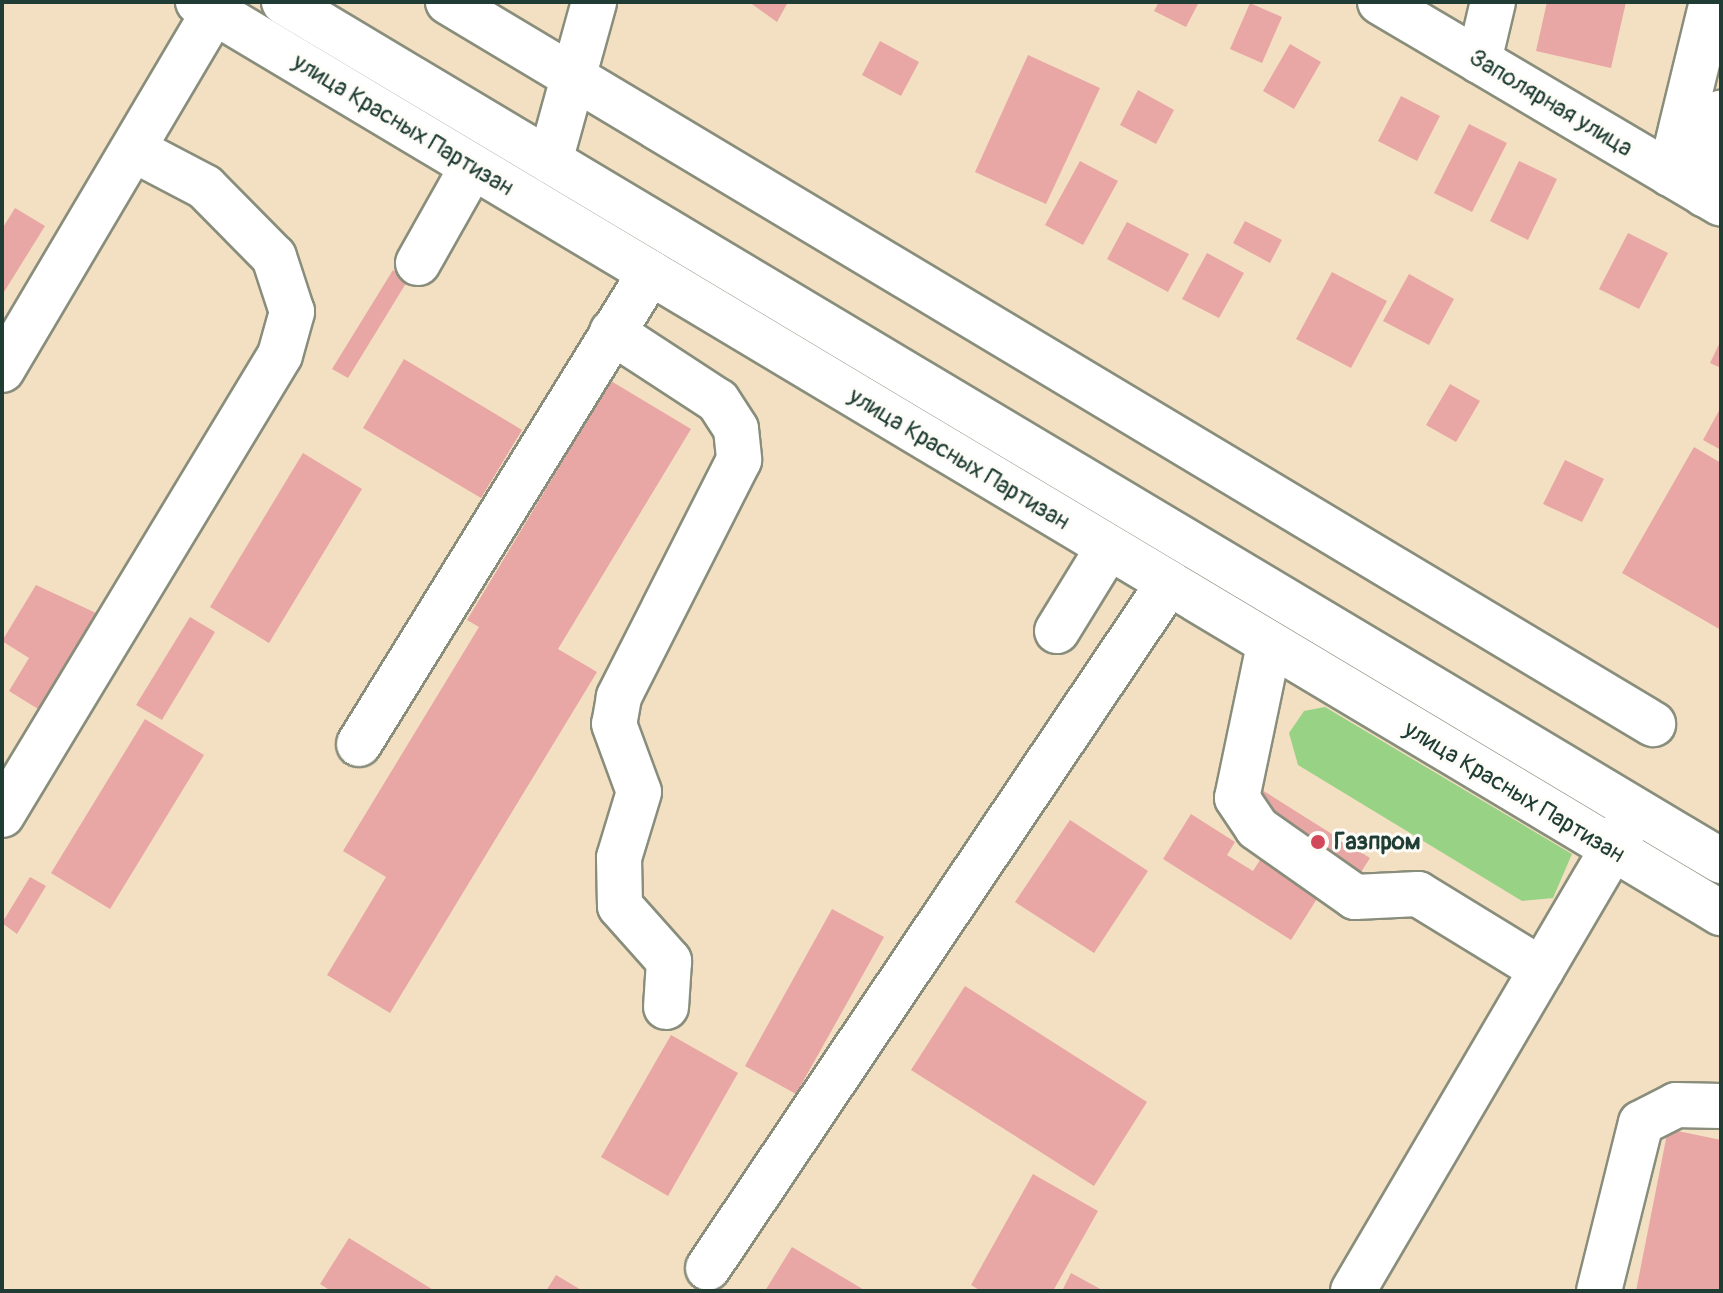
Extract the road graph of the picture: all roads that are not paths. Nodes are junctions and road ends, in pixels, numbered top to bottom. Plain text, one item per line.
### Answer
1 (284, 2) edge
2 (448, 2) edge
3 (594, 2) edge
4 (1380, 2) edge
5 (1493, 2) edge
6 (1712, 2) edge
7 (206, 7) edge
8 (1479, 61) junction
9 (574, 79) junction
10 (1721, 113) edge
11 (136, 151) junction
12 (550, 161) junction
13 (472, 167) junction
14 (1699, 191) edge
15 (418, 263) dead end
16 (650, 273) junction
17 (612, 332) junction
18 (2, 370) edge
19 (1108, 548) junction
20 (1168, 584) junction
21 (1057, 631) dead end
22 (1269, 645) junction
23 (1653, 724) dead end
24 (359, 744) dead end
25 (1634, 812) junction
26 (2, 815) edge
27 (1612, 850) junction
28 (1721, 861) edge
29 (1721, 913) edge
30 (1542, 970) junction
31 (666, 1007) dead end
32 (1721, 1106) edge
33 (708, 1268) dead end
34 (1353, 1291) edge
35 (1599, 1291) edge

1 - 12 main road, улица Красных Партизан
2 - 9 main road
3 - 9 main road
4 - 8 main road, Заполярная улица
5 - 8 main road
6 - 14 main road
7 - 11 main road
7 - 13 main road, улица Красных Партизан
8 - 14 main road, Заполярная улица
9 - 12 main road
9 - 23 main road
10 - 14 main road
11 - 18 main road
11 - 26 main road
12 - 25 main road, улица Красных Партизан
13 - 15 main road
13 - 16 main road, улица Красных Партизан
16 - 17 main road
16 - 19 main road, улица Красных Партизан
17 - 24 main road
17 - 31 main road
19 - 20 main road, улица Красных Партизан
19 - 21 main road
20 - 22 main road, улица Красных Партизан
20 - 33 main road
22 - 27 main road, улица Красных Партизан
22 - 30 main road
25 - 27 main road
25 - 28 main road, улица Красных Партизан
27 - 29 main road, улица Красных Партизан
27 - 30 main road
30 - 34 main road
32 - 35 main road

